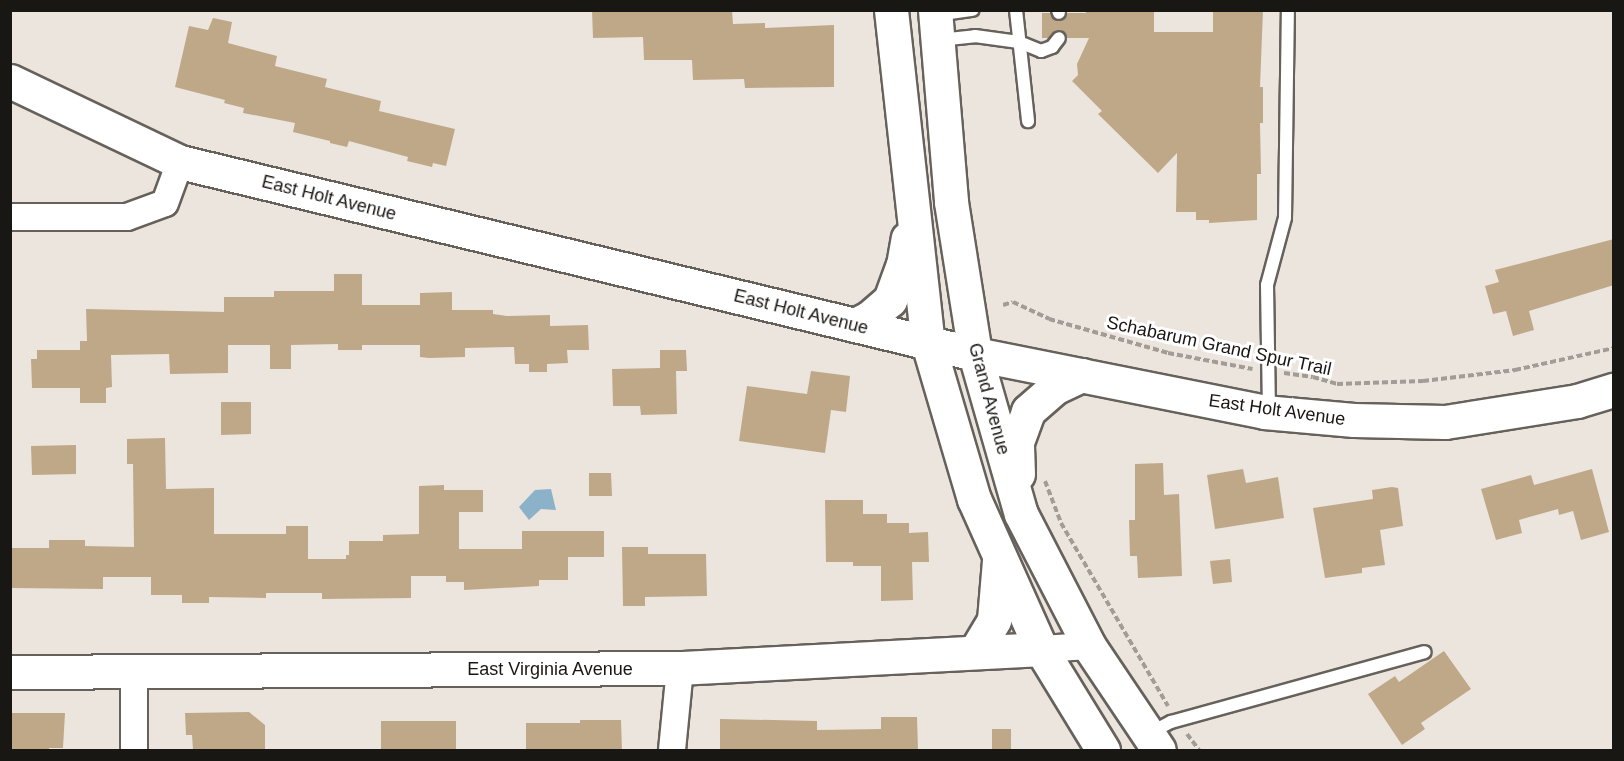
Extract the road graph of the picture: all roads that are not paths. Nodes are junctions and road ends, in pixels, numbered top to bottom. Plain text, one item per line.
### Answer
1 (891, 10) edge
2 (973, 10) edge
3 (1017, 10) edge
4 (1288, 10) edge
5 (936, 22) edge
6 (1059, 38) dead end
7 (1019, 42) junction
8 (10, 81) edge
9 (1028, 121) dead end
10 (180, 162) junction
11 (912, 213) junction
12 (10, 217) edge
13 (855, 325) junction
14 (928, 343) junction
15 (975, 354) junction
16 (1082, 375) junction
17 (1614, 390) edge
18 (1269, 412) junction
19 (1018, 503) junction
20 (999, 555) junction
21 (1089, 646) junction
22 (1041, 648) junction
23 (975, 652) junction
24 (1425, 652) dead end
25 (680, 668) junction
26 (10, 672) edge
27 (134, 672) junction
28 (1152, 743) edge
29 (134, 750) edge
30 (672, 750) edge
31 (1103, 750) edge

1 - 11 street
2 - 5 lane
3 - 7 lane
4 - 18 lane
5 - 7 lane
5 - 15 street, Grand Avenue
6 - 7 lane
7 - 9 lane
8 - 10 street, East Holt Avenue
10 - 12 street
10 - 13 street, East Holt Avenue
11 - 13 street
11 - 14 street
13 - 14 street, East Holt Avenue
14 - 15 street, East Holt Avenue
14 - 20 street
15 - 16 street, East Holt Avenue
15 - 19 street, Grand Avenue
16 - 18 street, East Holt Avenue
16 - 19 street
17 - 18 street, East Holt Avenue
19 - 21 street, Grand Avenue
20 - 22 street
20 - 23 street
21 - 22 street, East Virginia Avenue
21 - 28 street, Grand Avenue
22 - 23 street, East Virginia Avenue
22 - 31 street
23 - 25 street, East Virginia Avenue
24 - 28 lane
25 - 27 street, East Virginia Avenue
25 - 30 street
26 - 27 street, East Virginia Avenue
27 - 29 street

